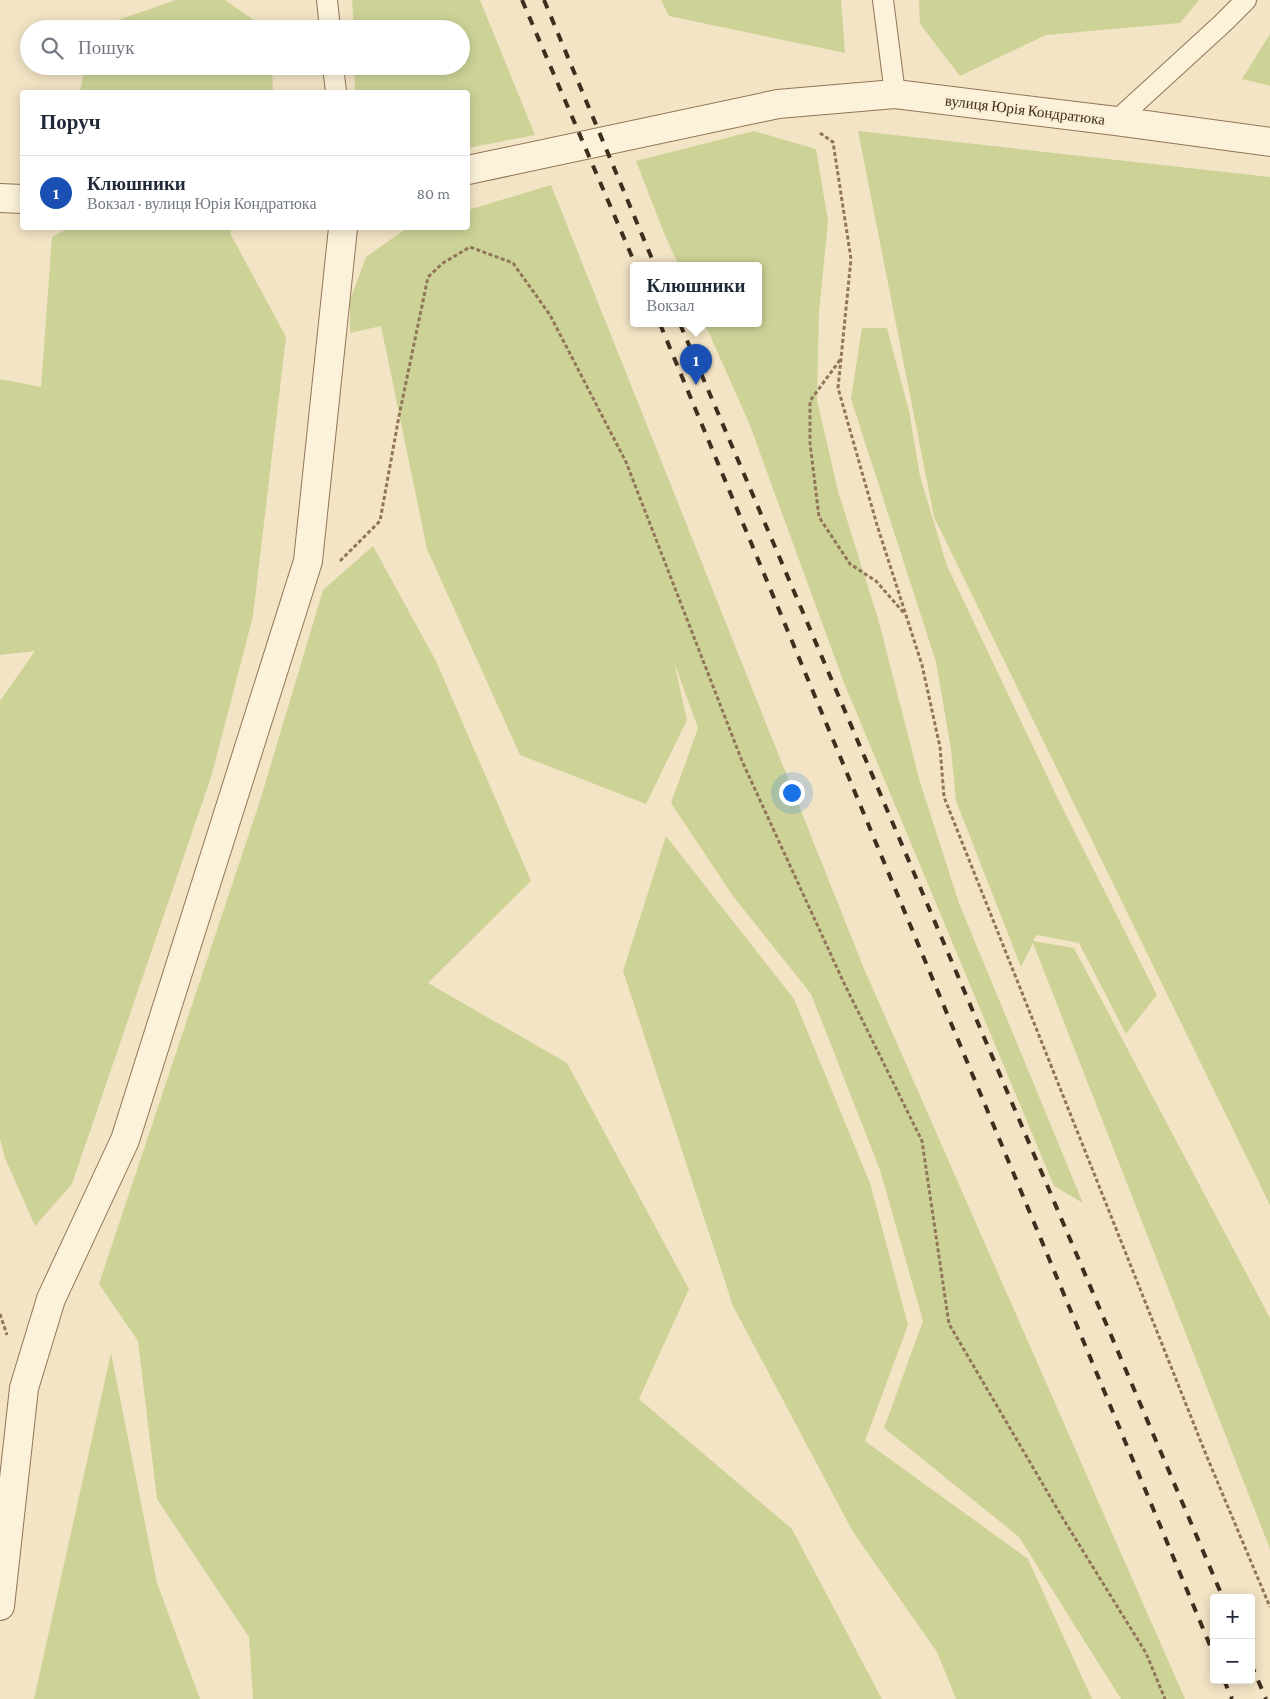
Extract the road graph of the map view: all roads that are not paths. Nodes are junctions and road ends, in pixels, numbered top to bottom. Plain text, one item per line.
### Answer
1 (327, 0) edge
2 (883, 0) edge
3 (1246, 0) edge
4 (329, 20) edge
5 (334, 75) edge
6 (336, 90) edge
7 (895, 94) junction
8 (1116, 121) junction
9 (1270, 142) edge
10 (470, 170) edge
11 (0, 198) edge
12 (20, 199) edge
13 (343, 230) edge
14 (0, 1606) edge

1 - 4 lane
2 - 7 lane
3 - 8 lane
5 - 6 lane
7 - 8 street, вулиця Юрія Кондратюка
7 - 10 street, вулиця Юрія Кондратюка
8 - 9 street, вулиця Юрія Кондратюка
11 - 12 street
13 - 14 street

